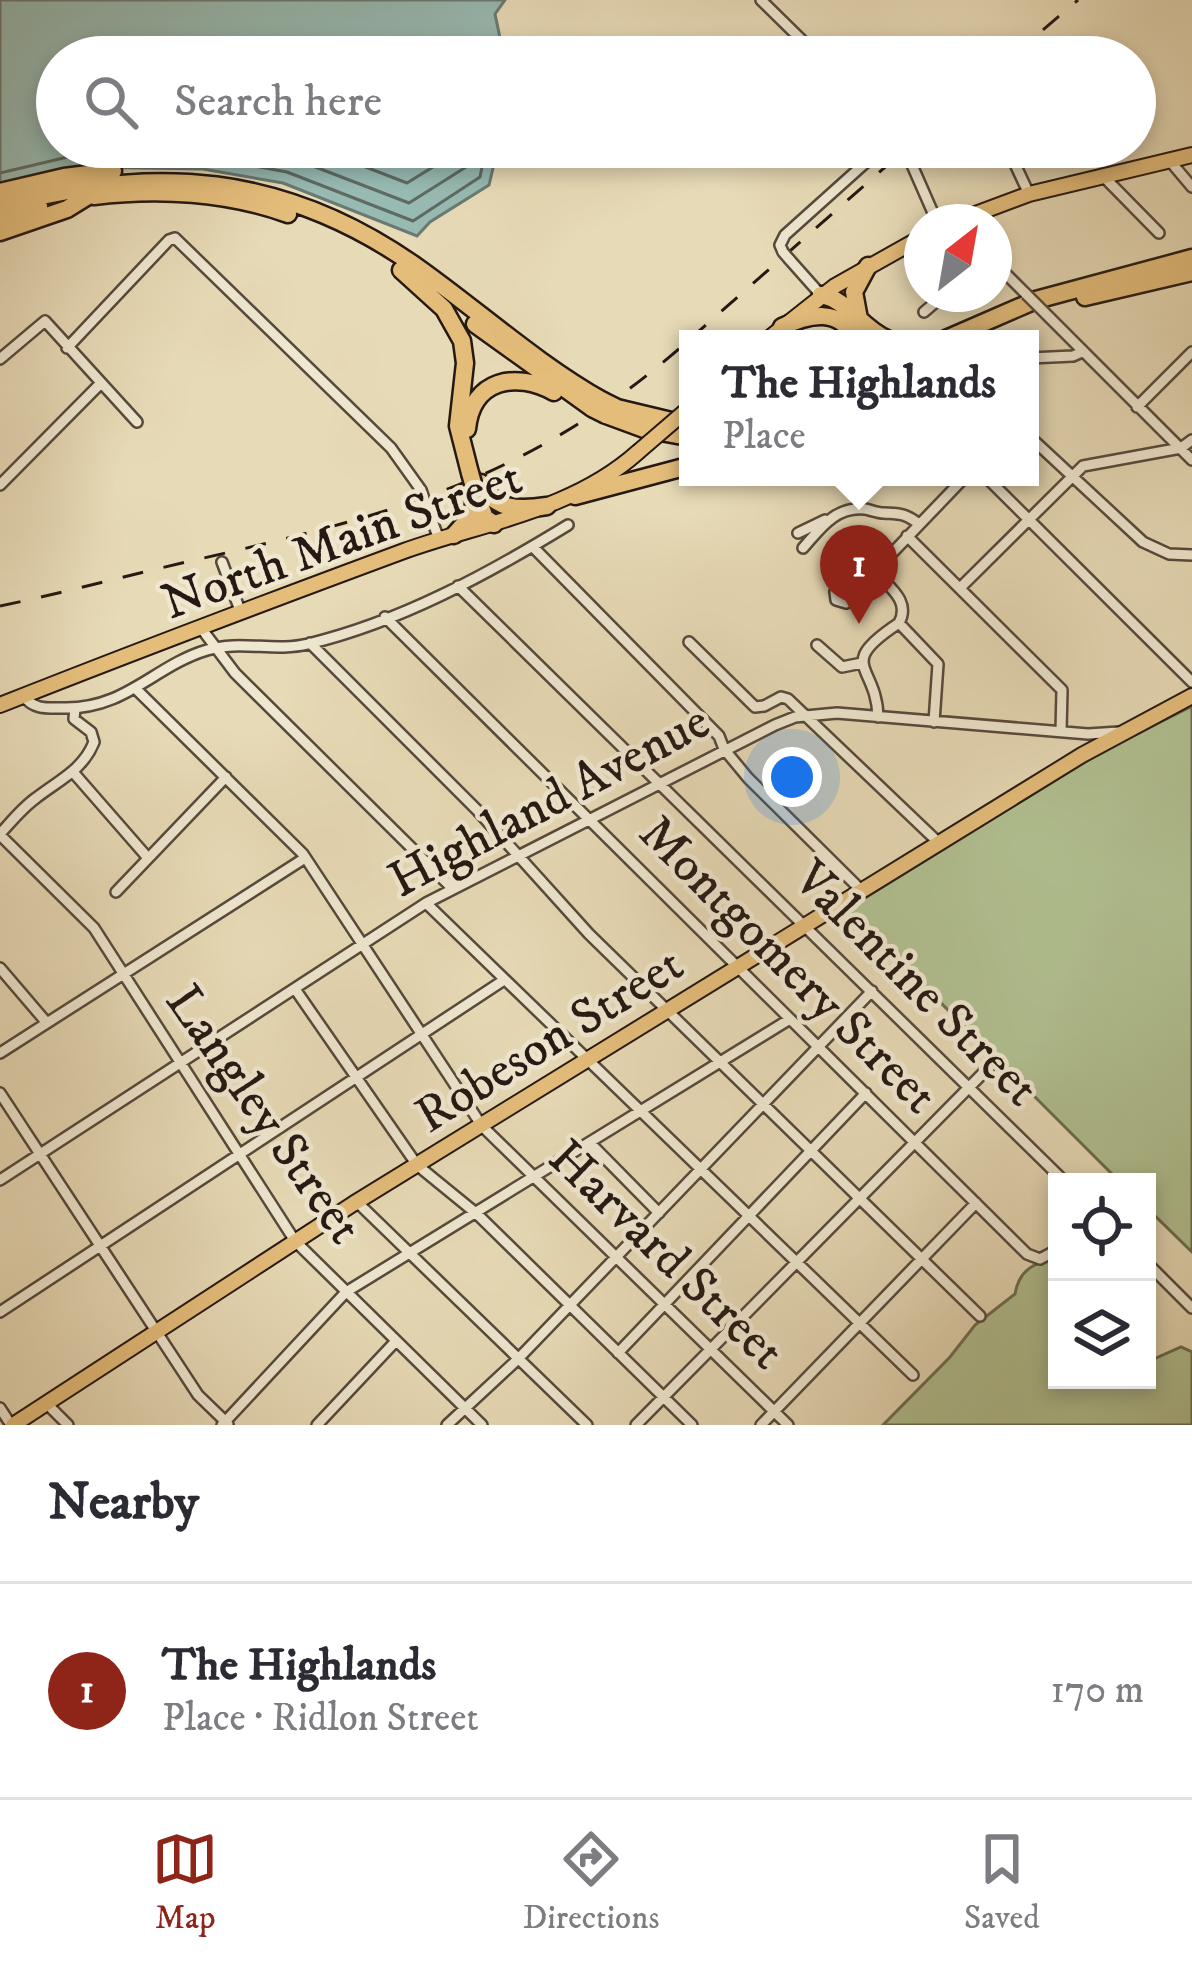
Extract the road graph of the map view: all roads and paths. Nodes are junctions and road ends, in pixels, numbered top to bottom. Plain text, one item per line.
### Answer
1 (761, 0) edge
2 (798, 36) edge
3 (1192, 155) edge
4 (1169, 161) junction
5 (1156, 164) edge
6 (860, 168) edge
7 (913, 168) edge
8 (1017, 168) edge
9 (1138, 168) edge
10 (1103, 176) junction
11 (1192, 187) edge
12 (244, 190) junction
13 (0, 192) edge
14 (1029, 194) junction
15 (88, 196) junction
16 (929, 204) edge
17 (1002, 204) edge
18 (0, 206) edge
19 (0, 218) edge
20 (0, 232) edge
21 (1159, 233) dead end
22 (904, 247) edge
23 (1192, 258) edge
24 (868, 266) junction
25 (401, 270) junction
26 (1192, 272) edge
27 (1012, 280) edge
28 (821, 295) junction
29 (983, 322) junction
30 (855, 329) edge
31 (779, 330) edge
32 (782, 330) edge
33 (959, 330) edge
34 (966, 330) edge
35 (995, 330) edge
36 (67, 348) junction
37 (1082, 352) junction
38 (1192, 352) edge
39 (0, 358) edge
40 (1039, 358) edge
41 (100, 385) junction
42 (1137, 407) junction
43 (601, 410) junction
44 (679, 417) edge
45 (137, 422) dead end
46 (679, 423) edge
47 (679, 435) edge
48 (1192, 440) edge
49 (1039, 445) edge
50 (1180, 448) junction
51 (1192, 460) edge
52 (679, 468) edge
53 (1070, 477) junction
54 (476, 481) junction
55 (0, 485) edge
56 (956, 486) edge
57 (995, 486) edge
58 (575, 496) junction
59 (547, 506) junction
60 (825, 520) junction
61 (1028, 520) junction
62 (494, 524) junction
63 (919, 524) junction
64 (568, 525) dead end
65 (798, 533) dead end
66 (907, 536) junction
67 (447, 537) junction
68 (533, 547) junction
69 (803, 548) dead end
70 (1192, 555) edge
71 (222, 562) dead end
72 (875, 571) junction
73 (458, 586) junction
74 (851, 586) dead end
75 (960, 588) junction
76 (241, 614) junction
77 (385, 617) junction
78 (898, 623) junction
79 (201, 628) junction
80 (689, 642) dead end
81 (310, 644) junction
82 (817, 645) dead end
83 (213, 649) junction
84 (862, 663) junction
85 (1076, 680) dead end
86 (1192, 682) edge
87 (136, 689) junction
88 (1064, 692) junction
89 (22, 696) junction
90 (1192, 696) edge
91 (0, 704) edge
92 (75, 708) junction
93 (804, 716) junction
94 (878, 716) junction
95 (934, 722) junction
96 (1130, 729) junction
97 (1061, 731) junction
98 (724, 749) junction
99 (73, 772) junction
100 (226, 777) junction
101 (658, 782) junction
102 (589, 818) junction
103 (0, 834) edge
104 (939, 843) junction
105 (516, 855) junction
106 (148, 858) junction
107 (305, 858) junction
108 (452, 889) junction
109 (862, 891) junction
110 (116, 892) dead end
111 (426, 903) junction
112 (804, 926) junction
113 (362, 945) junction
114 (738, 967) junction
115 (0, 968) edge
116 (124, 975) junction
117 (504, 980) junction
118 (295, 989) junction
119 (872, 991) junction
120 (667, 1011) junction
121 (790, 1019) junction
122 (47, 1023) junction
123 (422, 1036) junction
124 (820, 1047) junction
125 (0, 1054) edge
126 (589, 1060) junction
127 (995, 1061) dead end
128 (180, 1063) junction
129 (721, 1063) junction
130 (356, 1081) junction
131 (969, 1088) junction
132 (0, 1093) edge
133 (866, 1093) junction
134 (764, 1106) junction
135 (644, 1112) junction
136 (482, 1126) junction
137 (914, 1141) junction
138 (591, 1144) junction
139 (811, 1151) junction
140 (41, 1154) junction
141 (241, 1156) junction
142 (416, 1165) junction
143 (701, 1170) junction
144 (1056, 1173) edge
145 (534, 1179) junction
146 (0, 1180) edge
147 (860, 1197) junction
148 (357, 1202) junction
149 (976, 1203) junction
150 (659, 1213) junction
151 (477, 1214) junction
152 (748, 1215) junction
153 (295, 1241) junction
154 (101, 1247) junction
155 (412, 1254) junction
156 (1048, 1255) edge
157 (617, 1256) junction
158 (922, 1259) junction
159 (796, 1261) junction
160 (1156, 1272) edge
161 (346, 1292) junction
162 (664, 1304) junction
163 (569, 1306) junction
164 (1192, 1308) edge
165 (0, 1312) edge
166 (980, 1316) dead end
167 (860, 1324) junction
168 (156, 1332) junction
169 (395, 1342) junction
170 (711, 1349) junction
171 (618, 1353) junction
172 (518, 1359) junction
173 (913, 1375) dead end
174 (664, 1397) junction
175 (46, 1403) junction
176 (0, 1408) edge
177 (467, 1410) junction
178 (775, 1412) junction
179 (225, 1424) edge
180 (12, 1425) edge
181 (68, 1425) edge
182 (317, 1425) edge
183 (447, 1425) edge
184 (482, 1425) edge
185 (586, 1425) edge
186 (636, 1425) edge
187 (692, 1425) edge
188 (761, 1425) edge
189 (788, 1425) edge

1 - 2 street
3 - 4 main road
4 - 5 main road
4 - 11 street
6 - 28 street
7 - 16 street
8 - 14 street
9 - 10 main road
10 - 14 main road
10 - 21 street
12 - 13 highway
12 - 18 highway
12 - 43 highway
14 - 17 main road
15 - 19 highway
15 - 20 highway
15 - 25 highway
22 - 24 main road
23 - 29 highway
24 - 28 main road
24 - 30 highway
25 - 43 highway
25 - 54 highway
26 - 35 highway
27 - 37 street, bridge
28 - 30 highway
28 - 31 main road
29 - 33 highway
29 - 34 highway
30 - 32 highway
36 - 39 street
36 - 41 street
36 - 67 street, bridge
37 - 40 street
37 - 42 street
38 - 42 street
41 - 45 street
41 - 55 street
42 - 50 street
43 - 46 highway
43 - 47 highway
43 - 54 highway
44 - 58 main road, North Main Street, bridge
48 - 50 street
49 - 53 street
50 - 51 street
50 - 53 street
52 - 58 highway
53 - 61 street
53 - 70 street
54 - 59 highway
54 - 62 highway
54 - 67 highway
56 - 63 street
57 - 61 street
58 - 59 main road, North Main Street
59 - 62 main road, North Main Street
60 - 63 street
60 - 65 street
60 - 69 street
61 - 75 street
61 - 86 street
62 - 67 main road, North Main Street
63 - 66 street
64 - 68 street
66 - 72 street
66 - 75 street
67 - 76 main road, North Main Street
68 - 73 street
68 - 98 street
71 - 76 street
72 - 74 street
72 - 78 street
73 - 77 street
73 - 101 street, Valentine Street
75 - 88 street
76 - 79 main road, North Main Street
77 - 81 street
77 - 102 street, Montgomery Street
78 - 84 street
78 - 95 street
79 - 83 street
79 - 89 main road, North Main Street
80 - 93 street
81 - 83 street
81 - 105 street
82 - 84 street
83 - 87 street
83 - 108 street
84 - 94 street
85 - 88 street
87 - 92 street
87 - 100 street, Harvard Street
88 - 97 street
89 - 91 main road, North Main Street
89 - 92 street
90 - 96 main road, Highland Avenue
92 - 99 street
93 - 94 street, Highland Avenue
93 - 98 street, Highland Avenue
93 - 104 street
94 - 95 street, Highland Avenue
95 - 97 street, Highland Avenue
96 - 97 street, Highland Avenue
96 - 104 main road, Robeson Street
98 - 101 street, Highland Avenue
98 - 109 street
99 - 103 street
99 - 106 street
100 - 106 street
100 - 107 street, Harvard Street
101 - 102 street, Highland Avenue
101 - 112 street, Valentine Street
102 - 105 street, Highland Avenue
102 - 114 street, Montgomery Street
103 - 116 street, Langley Street
104 - 109 main road, Robeson Street
105 - 108 street, Highland Avenue
105 - 120 street
106 - 110 street
107 - 113 street, Harvard Street
107 - 116 street
108 - 111 street, Highland Avenue
109 - 112 main road, Robeson Street
111 - 113 street, Highland Avenue
111 - 117 street
112 - 114 main road, Robeson Street
112 - 119 street, Valentine Street
113 - 118 street, Highland Avenue
113 - 123 street, Harvard Street
114 - 120 main road, Robeson Street
114 - 121 street, Montgomery Street
115 - 122 street
116 - 122 street
116 - 128 street, Langley Street
117 - 123 street
117 - 126 street
118 - 128 street, Highland Avenue
118 - 130 street
119 - 124 street
119 - 131 street, Valentine Street
120 - 126 main road, Robeson Street
120 - 129 street
121 - 124 street, Montgomery Street
121 - 129 street
122 - 125 street
123 - 130 street
123 - 136 street, Harvard Street
124 - 133 street, Montgomery Street
124 - 134 street
126 - 135 street
126 - 136 main road, Robeson Street
127 - 131 street
128 - 140 street, Highland Avenue
128 - 141 street, Langley Street
129 - 134 street
129 - 135 street
130 - 141 street
130 - 142 street
131 - 137 street
131 - 144 street, Valentine Street
132 - 140 street
133 - 137 street, Montgomery Street
133 - 139 street
134 - 139 street
134 - 143 street
135 - 138 street
135 - 143 street
136 - 142 main road, Robeson Street
136 - 145 street, Harvard Street
137 - 147 street
137 - 149 street, Montgomery Street
138 - 145 street
138 - 150 street
139 - 147 street
139 - 152 street
140 - 146 street, Highland Avenue
140 - 154 street
141 - 153 street, Langley Street
141 - 154 street
142 - 148 main road, Robeson Street
142 - 151 street
143 - 150 street
143 - 152 street
145 - 151 street
145 - 157 street, Harvard Street
147 - 158 street
147 - 159 street
148 - 153 main road, Robeson Street
148 - 155 street
149 - 156 street, Montgomery Street
149 - 158 street
150 - 157 street
151 - 155 street
151 - 163 street
152 - 159 street
152 - 162 street
153 - 161 street, Langley Street
153 - 168 main road, Robeson Street
154 - 165 street
154 - 168 street
155 - 161 street
155 - 172 street
157 - 162 street, Harvard Street
157 - 163 street
158 - 166 street
158 - 167 street
159 - 167 street
159 - 170 street
160 - 164 street
161 - 169 street, Langley Street
161 - 179 street
162 - 170 street, Harvard Street
162 - 171 street
163 - 171 street
163 - 172 street
167 - 173 street
167 - 178 street
168 - 175 main road, Robeson Street
168 - 179 street
169 - 177 street, Langley Street
169 - 182 street
170 - 174 street
170 - 178 street, Harvard Street
171 - 174 street
172 - 177 street
172 - 185 street
174 - 186 street
174 - 187 street
175 - 180 main road, Robeson Street
175 - 181 street
176 - 180 street
177 - 183 street
177 - 184 street, Langley Street
178 - 188 street
178 - 189 street, Harvard Street

